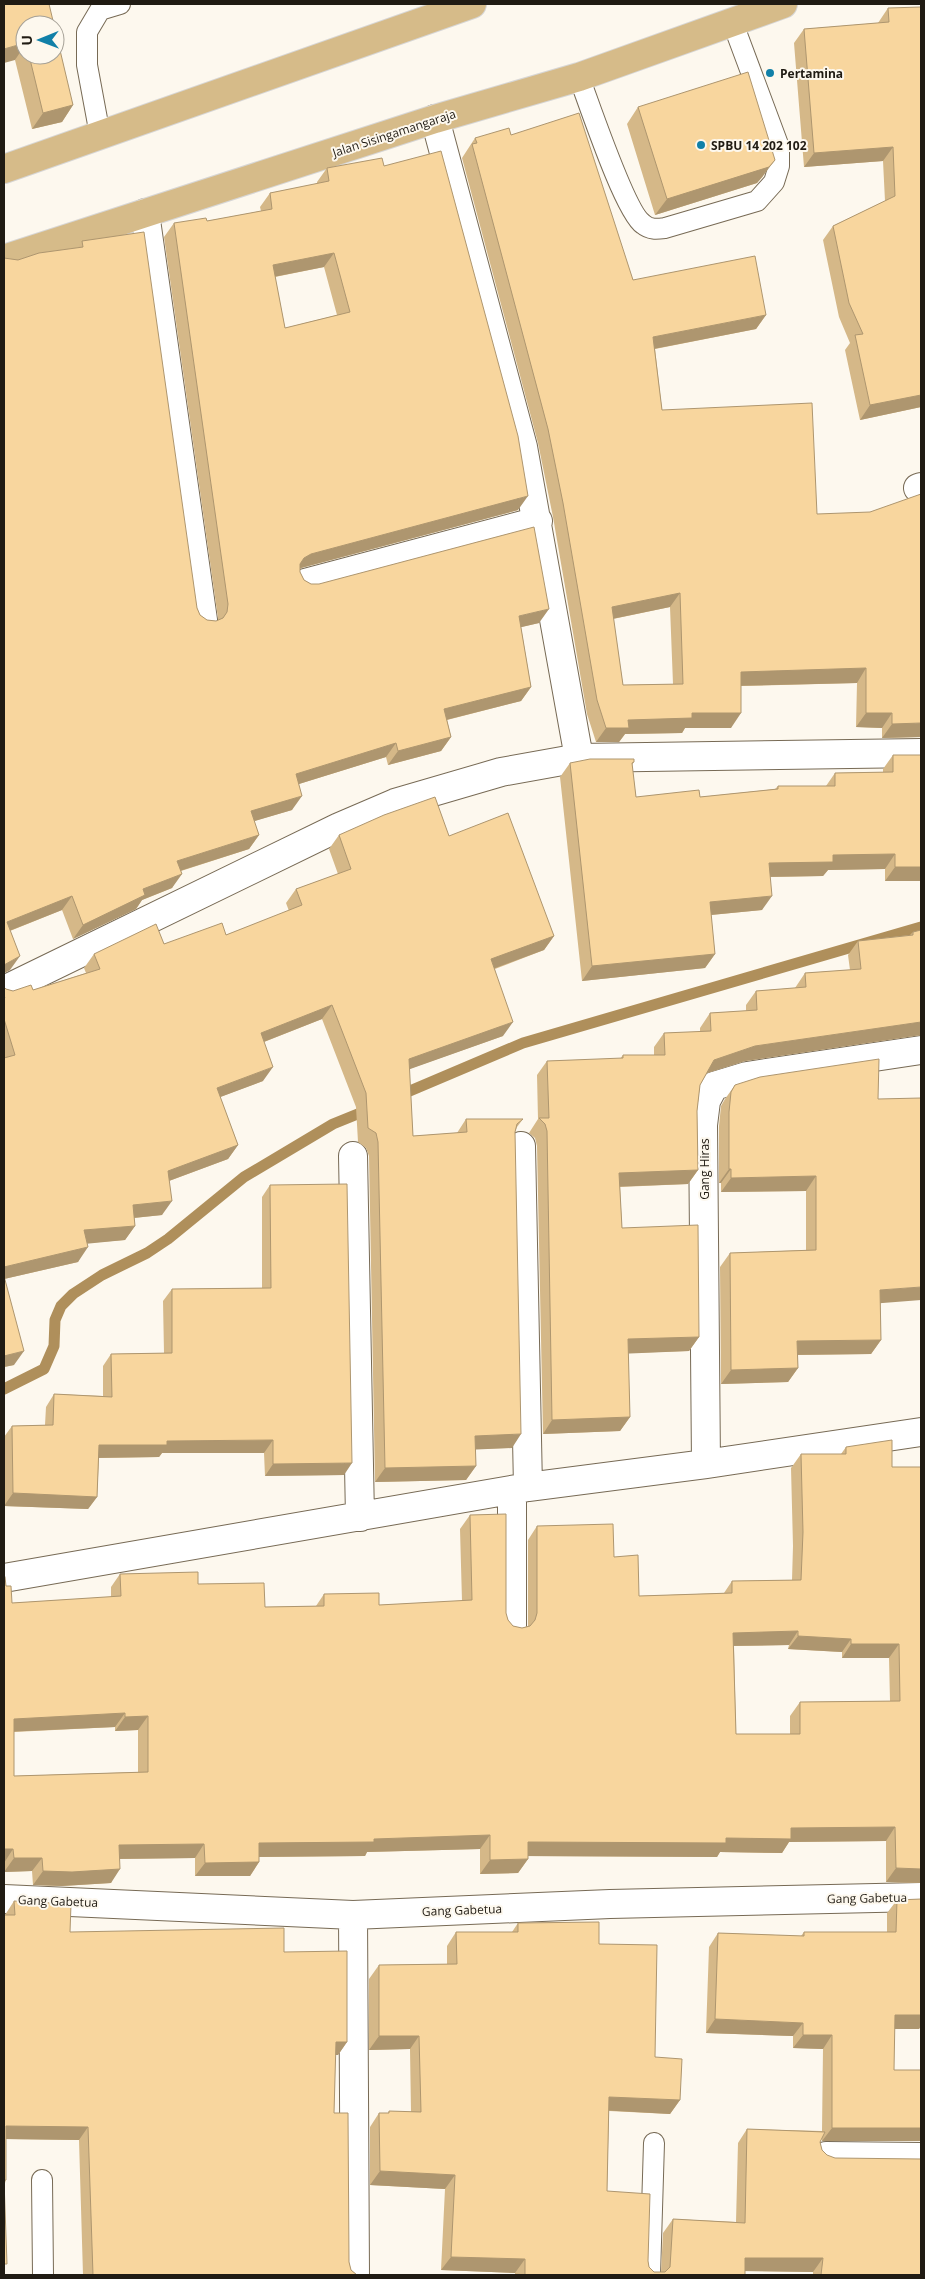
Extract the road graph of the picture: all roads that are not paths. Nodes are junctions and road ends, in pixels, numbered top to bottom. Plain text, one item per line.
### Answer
1 (120, 4) edge
2 (472, 4) edge
3 (783, 4) edge
4 (732, 21) junction
5 (579, 77) junction
6 (435, 119) junction
7 (100, 135) junction
8 (4, 169) edge
9 (145, 213) junction
10 (4, 259) edge
11 (538, 521) junction
12 (305, 583) edge
13 (203, 620) edge
14 (921, 753) edge
15 (578, 758) junction
16 (4, 990) edge
17 (921, 1050) edge
18 (521, 1146) dead end
19 (353, 1156) dead end
20 (921, 1432) edge
21 (706, 1464) junction
22 (520, 1488) junction
23 (360, 1518) junction
24 (4, 1578) edge
25 (512, 1626) edge
26 (921, 1897) edge
27 (4, 1899) edge
28 (352, 1915) junction
29 (654, 2143) dead end
30 (826, 2156) edge
31 (921, 2157) edge
32 (42, 2180) dead end
33 (43, 2275) edge
34 (355, 2275) edge
35 (650, 2275) edge

1 - 7 lane
2 - 7 main road
3 - 4 main road, Jalan Sisingamangaraja
4 - 5 main road, Jalan Sisingamangaraja
4 - 5 lane
5 - 6 main road, Jalan Sisingamangaraja
6 - 9 main road, Jalan Sisingamangaraja
6 - 11 street
7 - 8 main road
9 - 10 main road, Jalan Sisingamangaraja
9 - 13 street
11 - 12 street
11 - 15 street
14 - 15 street
15 - 16 street
17 - 21 street, Gang Hiras
18 - 22 street
19 - 23 street
20 - 21 street
21 - 22 street
22 - 23 street
22 - 25 street
23 - 24 street
26 - 28 street, Gang Gabetua
27 - 28 street, Gang Gabetua
28 - 34 street
29 - 35 lane
30 - 31 street
32 - 33 lane

